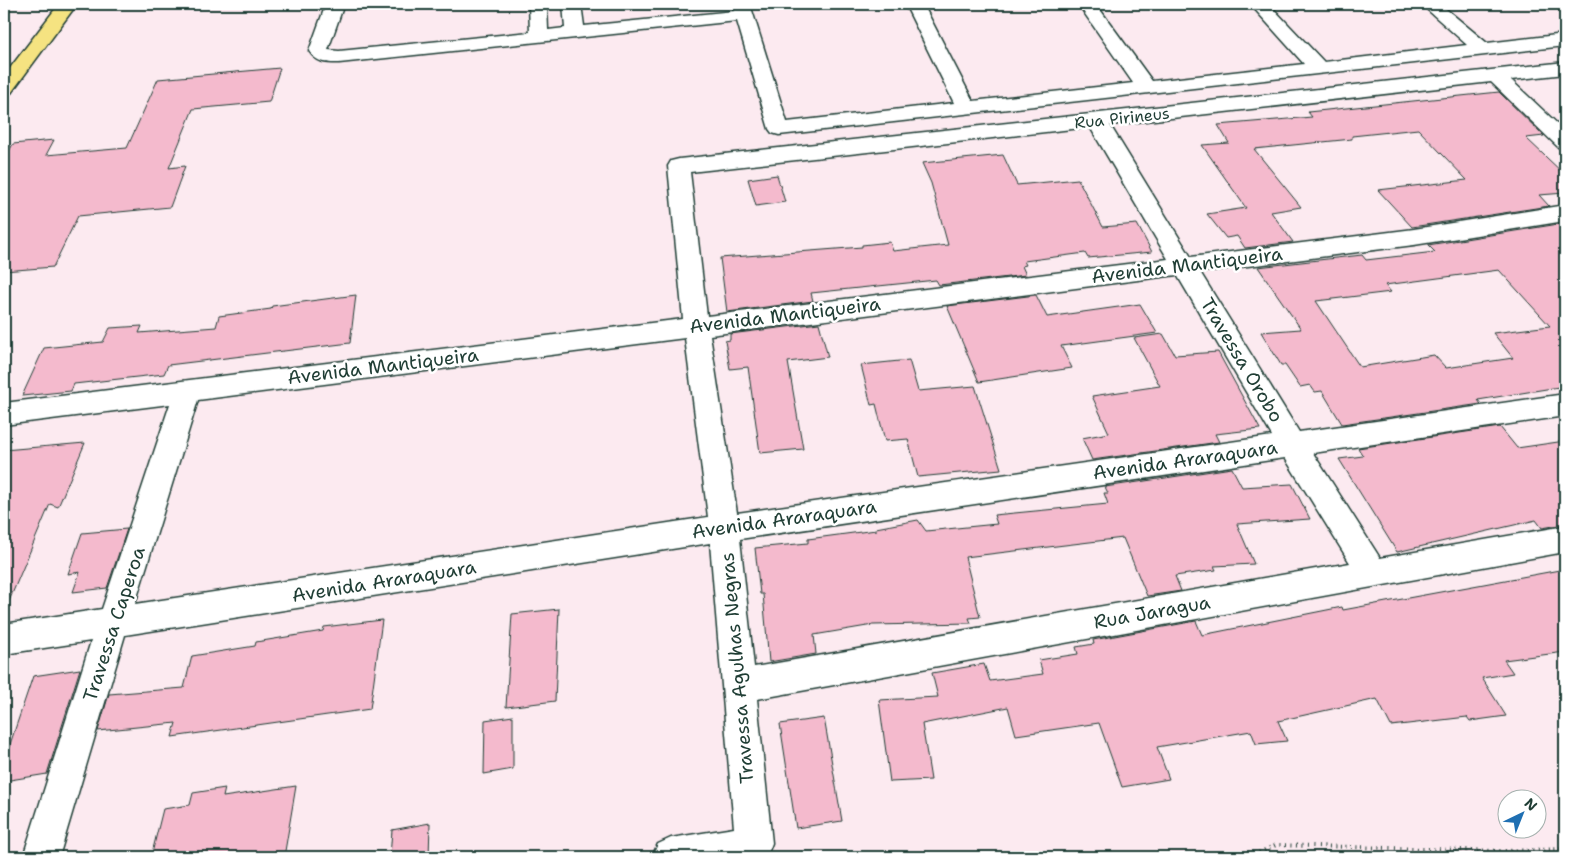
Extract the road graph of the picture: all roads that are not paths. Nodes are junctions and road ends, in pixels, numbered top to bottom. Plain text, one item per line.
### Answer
1 (68, 4) edge
2 (334, 4) edge
3 (538, 4) edge
4 (572, 4) edge
5 (914, 4) edge
6 (1087, 4) edge
7 (1259, 4) edge
8 (1430, 4) edge
9 (742, 10) edge
10 (575, 32) junction
11 (539, 35) junction
12 (1565, 40) edge
13 (1482, 49) junction
14 (1319, 68) junction
15 (1565, 68) edge
16 (1496, 76) junction
17 (1146, 88) junction
18 (4, 89) edge
19 (967, 108) junction
20 (1097, 121) junction
21 (1565, 142) edge
22 (679, 166) joint
23 (1565, 213) edge
24 (1185, 266) junction
25 (696, 326) junction
26 (188, 391) junction
27 (1565, 405) edge
28 (4, 414) edge
29 (1292, 444) junction
30 (724, 528) junction
31 (1565, 539) edge
32 (1374, 573) junction
33 (113, 623) junction
34 (4, 639) edge
35 (738, 686) junction
36 (41, 857) edge
37 (671, 857) edge

1 - 18 main road
2 - 11 street
3 - 11 street
4 - 10 street
5 - 19 street
6 - 17 street
7 - 14 street
8 - 13 street
9 - 10 street
9 - 19 street
10 - 11 street
12 - 13 street
13 - 14 street
14 - 17 street
15 - 16 street, Rua Pirineus
16 - 20 street, Rua Pirineus
16 - 21 street
17 - 19 street
20 - 22 street, Rua Pirineus
20 - 24 street, Travessa Orobo
22 - 25 street, Travessa Agulhas Negras
23 - 24 street, Avenida Mantiqueira
24 - 25 street, Avenida Mantiqueira
24 - 29 street, Travessa Orobo
25 - 26 street, Avenida Mantiqueira
25 - 30 street, Travessa Agulhas Negras
26 - 28 street, Avenida Mantiqueira
26 - 33 street, Travessa Caperoa
27 - 29 street, Avenida Araraquara
29 - 30 street, Avenida Araraquara
29 - 32 street, Travessa Orobo
30 - 33 street, Avenida Araraquara
30 - 35 street, Travessa Agulhas Negras
31 - 32 street, Rua Jaragua
32 - 35 street, Rua Jaragua
33 - 34 street, Avenida Araraquara
33 - 36 street, Travessa Caperoa
35 - 37 street, Travessa Agulhas Negras

